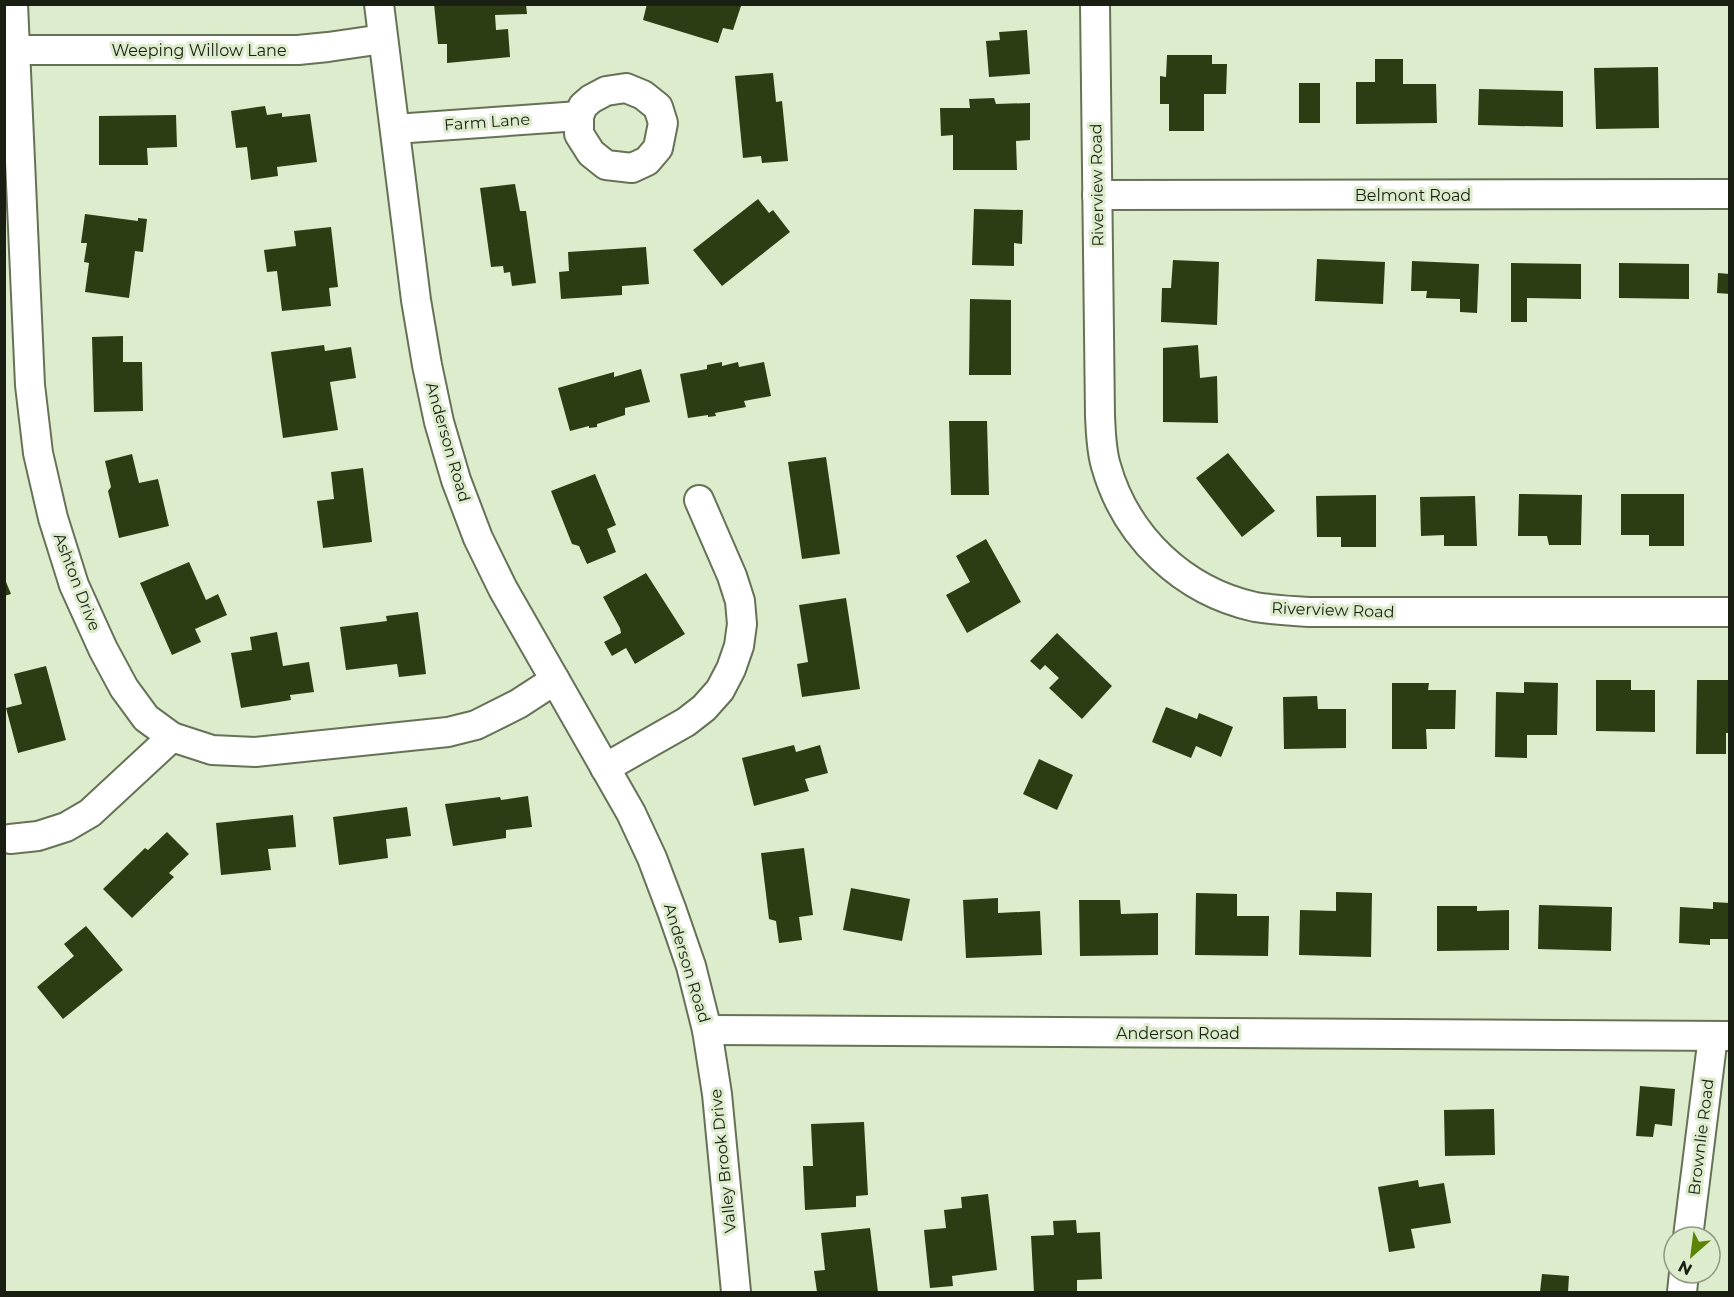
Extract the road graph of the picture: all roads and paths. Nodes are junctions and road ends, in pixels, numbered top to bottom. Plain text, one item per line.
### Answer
1 (13, 4) edge
2 (378, 4) edge
3 (1095, 4) edge
4 (383, 39) junction
5 (15, 50) junction
6 (579, 116) dead end
7 (394, 129) junction
8 (1730, 194) edge
9 (1097, 195) junction
10 (699, 500) dead end
11 (1730, 612) edge
12 (555, 680) junction
13 (172, 737) junction
14 (605, 768) junction
15 (10, 839) dead end
16 (707, 1030) junction
17 (1721, 1036) edge
18 (1690, 1225) edge
19 (736, 1293) edge

1 - 5 street, Ashton Drive
2 - 4 street, Anderson Road
3 - 9 street, Riverview Road
4 - 5 street, Weeping Willow Lane
4 - 7 street, Anderson Road
5 - 13 street, Ashton Drive
6 - 7 street, Farm Lane
7 - 12 street, Anderson Road
8 - 9 street, Belmont Road
9 - 11 street, Riverview Road
10 - 14 street
12 - 13 street, Ashton Drive
12 - 14 street, Anderson Road
13 - 15 street
14 - 16 street, Anderson Road
16 - 17 street, Anderson Road
16 - 19 street, Valley Brook Drive
17 - 18 street, Brownlie Road

